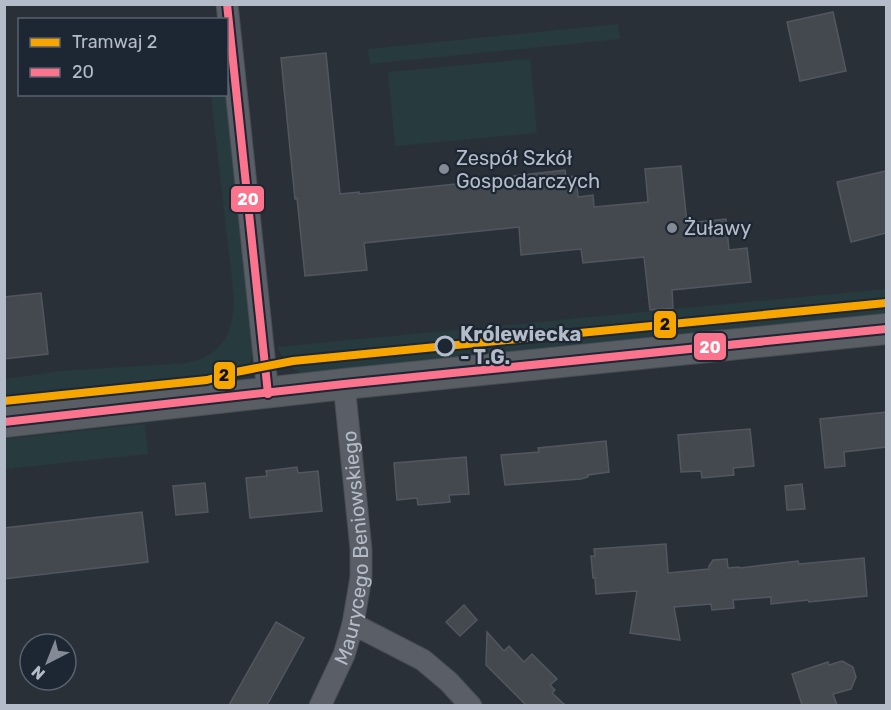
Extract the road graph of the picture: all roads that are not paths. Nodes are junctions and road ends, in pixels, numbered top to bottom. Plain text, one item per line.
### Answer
1 (227, 4) edge
2 (886, 329) edge
3 (344, 384) junction
4 (268, 394) junction
5 (4, 422) edge
6 (353, 624) junction
7 (320, 705) edge
8 (471, 705) edge

1 - 4 street
2 - 3 main road
3 - 4 main road
3 - 6 street, Maurycego Beniowskiego
4 - 5 main road
6 - 7 street, Maurycego Beniowskiego
6 - 8 street

